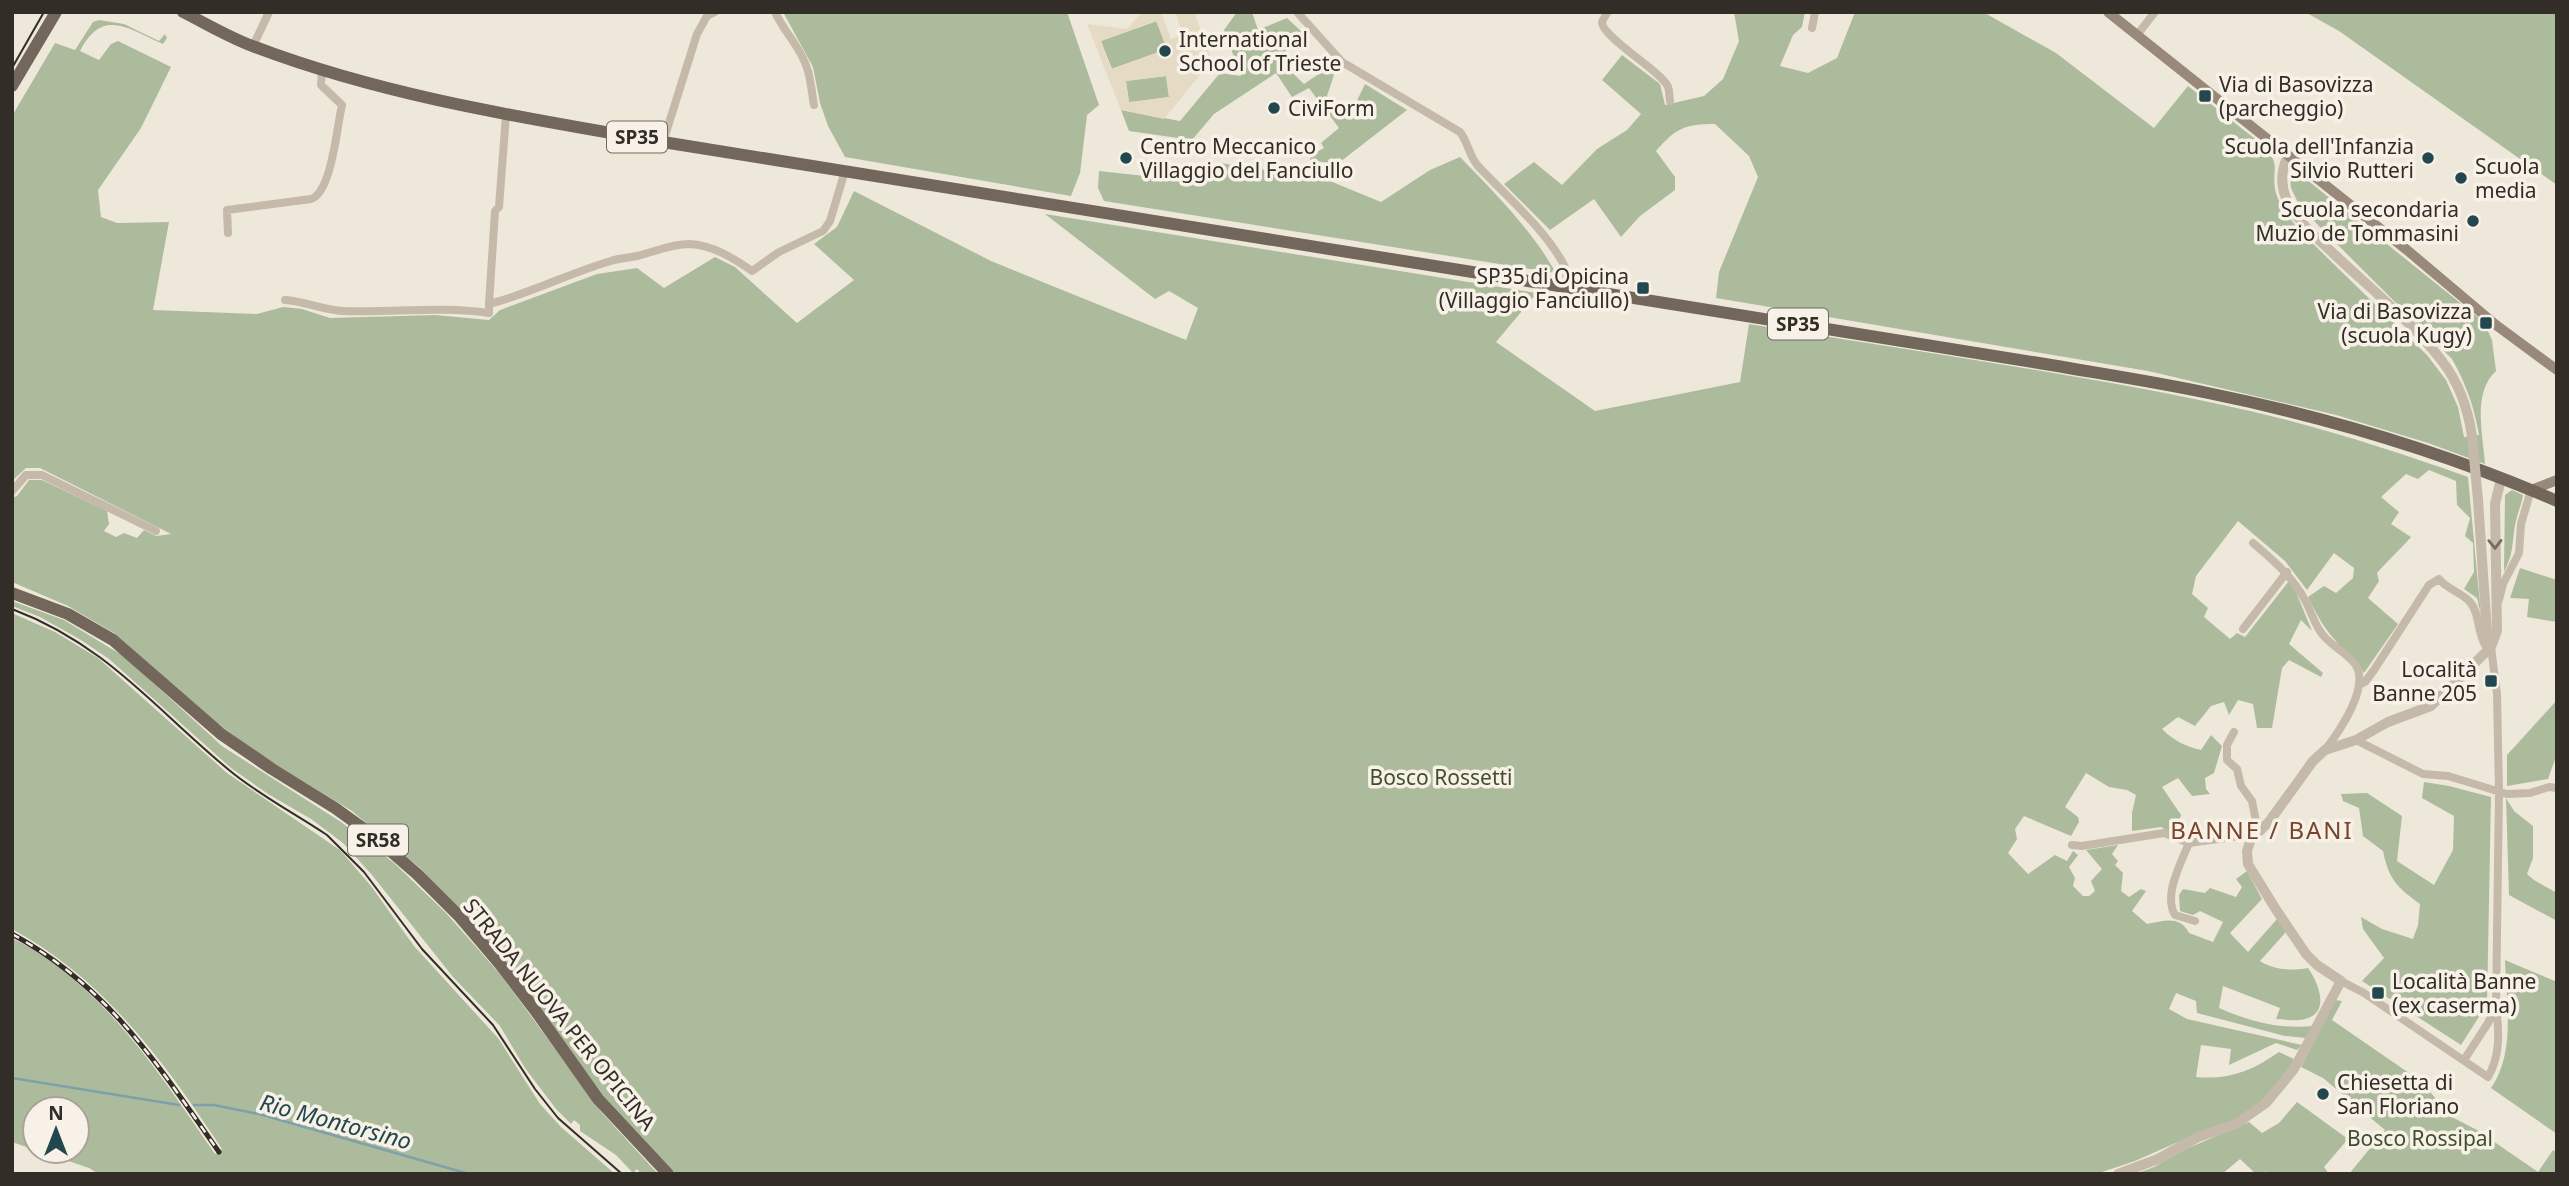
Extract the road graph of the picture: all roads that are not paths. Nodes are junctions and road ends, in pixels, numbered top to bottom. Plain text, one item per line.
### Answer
1 (183, 12) edge
2 (269, 12) edge
3 (715, 12) edge
4 (775, 12) edge
5 (1297, 12) edge
6 (1608, 12) edge
7 (1815, 12) edge
8 (2108, 12) edge
9 (2155, 12) edge
10 (53, 14) edge
11 (1812, 28) dead end
12 (2137, 36) junction
13 (253, 46) junction
14 (322, 70) junction
15 (12, 86) edge
16 (1670, 101) dead end
17 (814, 105) dead end
18 (506, 115) junction
19 (663, 142) junction
20 (2288, 156) junction
21 (845, 171) junction
22 (228, 233) dead end
23 (1566, 286) junction
24 (285, 300) dead end
25 (489, 304) junction
26 (2557, 370) edge
27 (2501, 479) junction
28 (2557, 480) edge
29 (2531, 490) junction
30 (12, 491) edge
31 (2557, 501) edge
32 (156, 531) dead end
33 (2253, 543) dead end
34 (2287, 572) junction
35 (12, 593) edge
36 (2497, 608) junction
37 (2243, 629) dead end
38 (2491, 647) junction
39 (2359, 685) junction
40 (2234, 732) dead end
41 (2356, 740) junction
42 (2325, 750) junction
43 (2557, 788) edge
44 (2499, 792) junction
45 (2256, 832) junction
46 (2237, 839) junction
47 (2189, 844) junction
48 (2072, 845) dead end
49 (2247, 858) junction
50 (2195, 921) dead end
51 (2341, 981) junction
52 (2496, 1006) junction
53 (2486, 1027) junction
54 (2498, 1037) junction
55 (2465, 1060) junction
56 (668, 1174) edge
57 (2118, 1174) edge

1 - 13 main road, SP35
2 - 13 street
3 - 19 street
4 - 17 street
5 - 23 street
6 - 16 street
7 - 11 street
8 - 12 main road
9 - 12 street
10 - 15 main road
12 - 20 main road
13 - 14 main road, SP35
14 - 18 main road, SP35
14 - 22 street
18 - 19 main road, SP35
18 - 25 street
19 - 21 main road, SP35
20 - 26 main road
20 - 38 street, bridge
21 - 23 main road, SP35
21 - 25 street
23 - 27 main road, SP35
24 - 25 street
27 - 29 main road, SP35
27 -> 36 street
28 - 29 main road
29 - 31 main road, SP35
29 - 36 street
30 - 32 street
33 - 34 street
34 - 37 street
34 - 39 street
35 - 56 main road, STRADA NUOVA PER OPICINA / SR58
36 - 38 street
38 - 39 street
38 - 41 street
38 - 44 street
39 - 42 street
40 - 45 street
41 - 42 street
41 - 44 street
42 - 45 street
43 - 44 street
44 - 52 street
45 - 46 street
45 - 49 street
46 - 47 street
46 - 49 street
47 - 48 street
47 - 50 street
49 - 51 street
51 - 55 street
51 - 57 street
52 - 53 street
52 - 54 street
53 - 54 street
53 - 55 street
54 - 55 street

